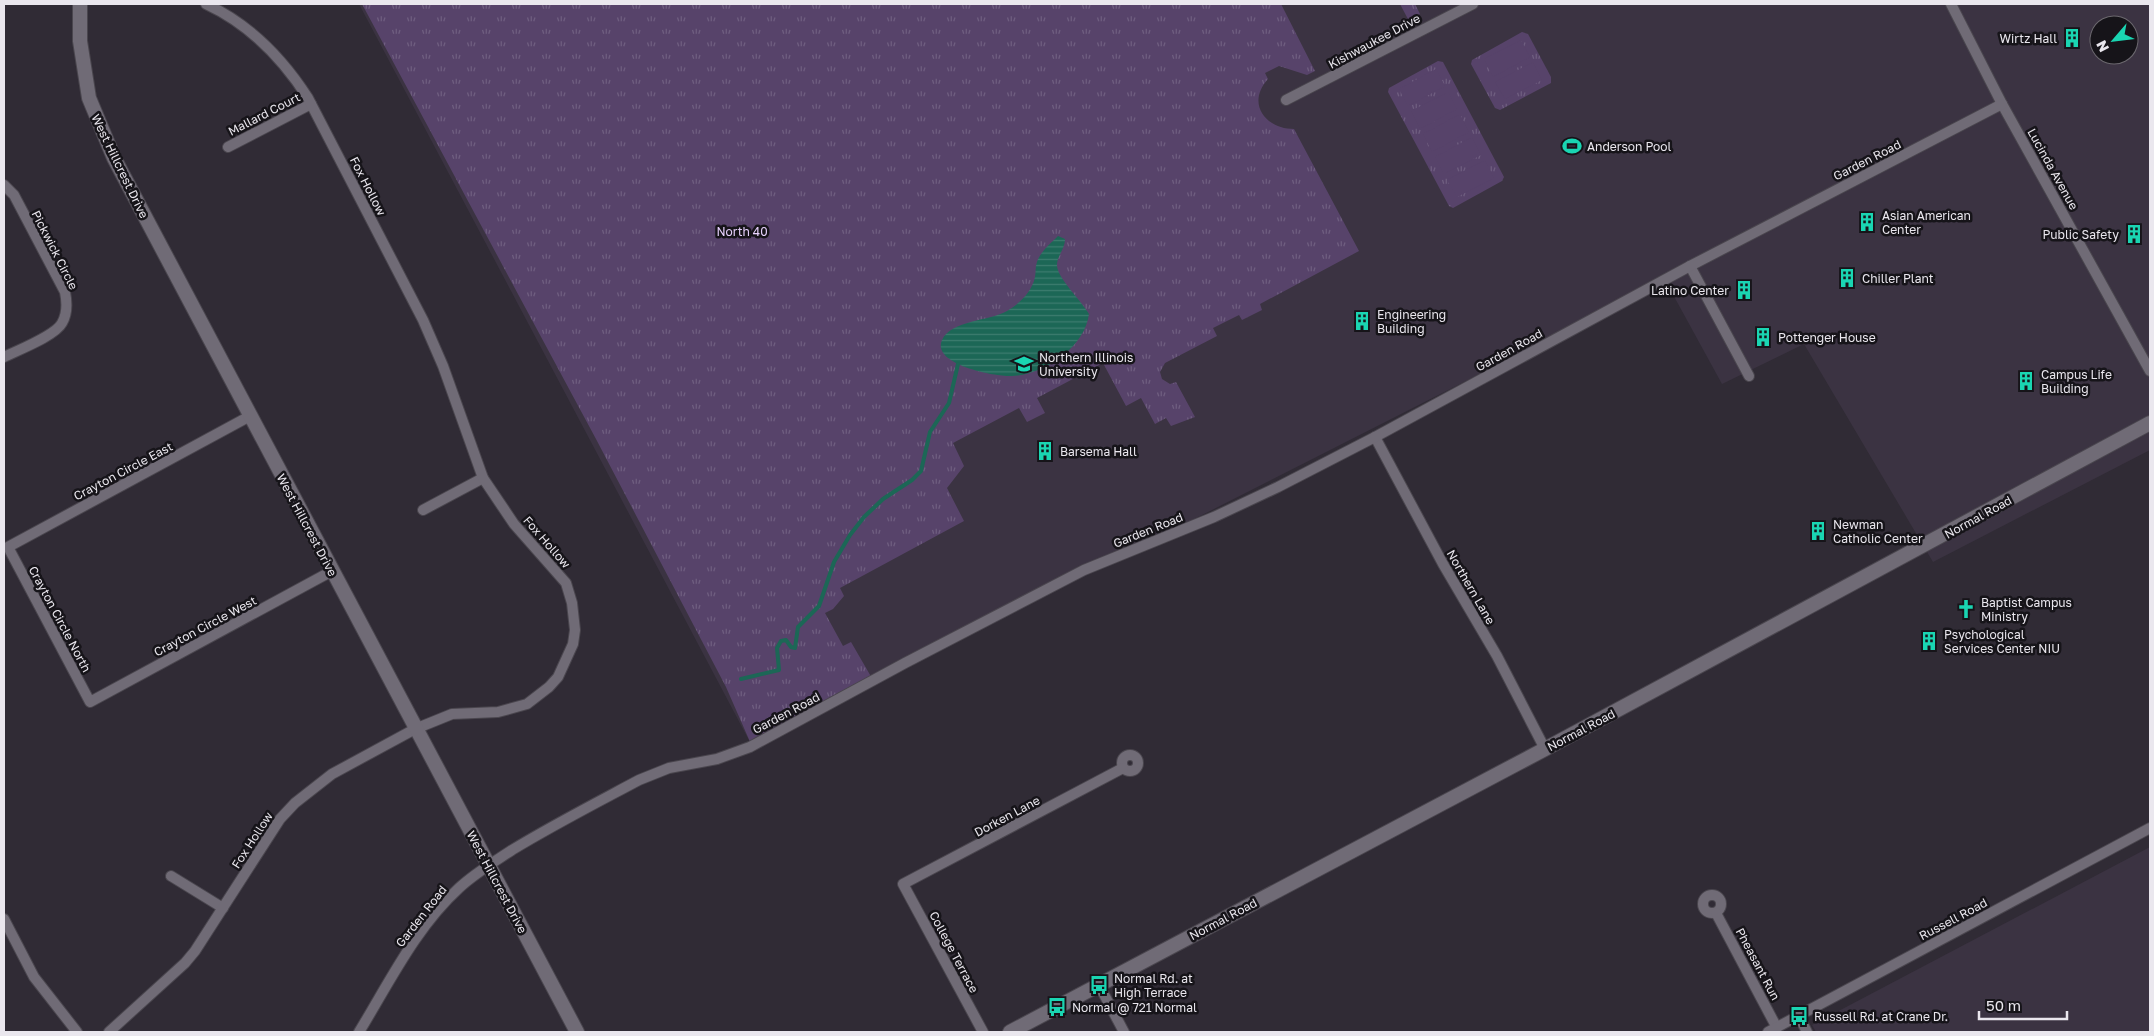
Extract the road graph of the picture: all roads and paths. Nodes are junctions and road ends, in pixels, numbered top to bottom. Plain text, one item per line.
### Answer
1 (80, 4) edge
2 (206, 4) edge
3 (1473, 4) edge
4 (1951, 4) edge
5 (1286, 100) dead end
6 (311, 104) junction
7 (2002, 104) junction
8 (228, 147) dead end
9 (4, 185) edge
10 (1690, 266) junction
11 (4, 357) edge
12 (2150, 371) edge
13 (1749, 376) dead end
14 (250, 416) junction
15 (2150, 423) edge
16 (1375, 437) junction
17 (483, 478) junction
18 (423, 510) dead end
19 (8, 547) joint
20 (332, 572) junction
21 (90, 702) joint
22 (415, 730) junction
23 (1544, 749) junction
24 (1123, 768) dead end
25 (2150, 828) edge
26 (487, 866) junction
27 (171, 876) dead end
28 (903, 884) joint
29 (223, 908) junction
30 (1716, 913) dead end
31 (4, 919) edge
32 (1100, 985) junction
33 (1799, 1016) junction
34 (1773, 1030) edge
35 (77, 1032) edge
36 (109, 1032) edge
37 (359, 1032) edge
38 (577, 1032) edge
39 (982, 1032) edge
40 (1010, 1032) edge
41 (1124, 1032) edge
42 (1807, 1032) edge

1 - 14 street, West Hillcrest Drive
2 - 6 street, Fox Hollow
3 - 5 street, Kishwaukee Drive
4 - 7 street, Lucinda Avenue
6 - 8 street, Mallard Court
6 - 17 street, Fox Hollow
7 - 10 street, Garden Road
7 - 12 street, Lucinda Avenue
9 - 11 street, Pickwick Circle
10 - 13 street
10 - 16 street, Garden Road
14 - 19 street, Crayton Circle East
14 - 20 street, West Hillcrest Drive
15 - 23 street, Normal Road
16 - 23 street, Northern Lane
16 - 26 street, Garden Road
17 - 18 street
17 - 22 street, Fox Hollow
19 - 21 street, Crayton Circle North
20 - 21 street, Crayton Circle West
20 - 22 street, West Hillcrest Drive
22 - 26 street, West Hillcrest Drive
22 - 29 street, Fox Hollow
23 - 32 street, Normal Road
24 - 28 street, Dorken Lane
25 - 33 street, Russell Road
26 - 37 street, Garden Road
26 - 38 street, West Hillcrest Drive
27 - 29 street
28 - 39 street, College Terrace
29 - 36 street, Fox Hollow
30 - 34 street, Pheasant Run
31 - 35 street
32 - 40 street, Normal Road
32 - 41 street
33 - 34 street, Russell Road
33 - 42 street

